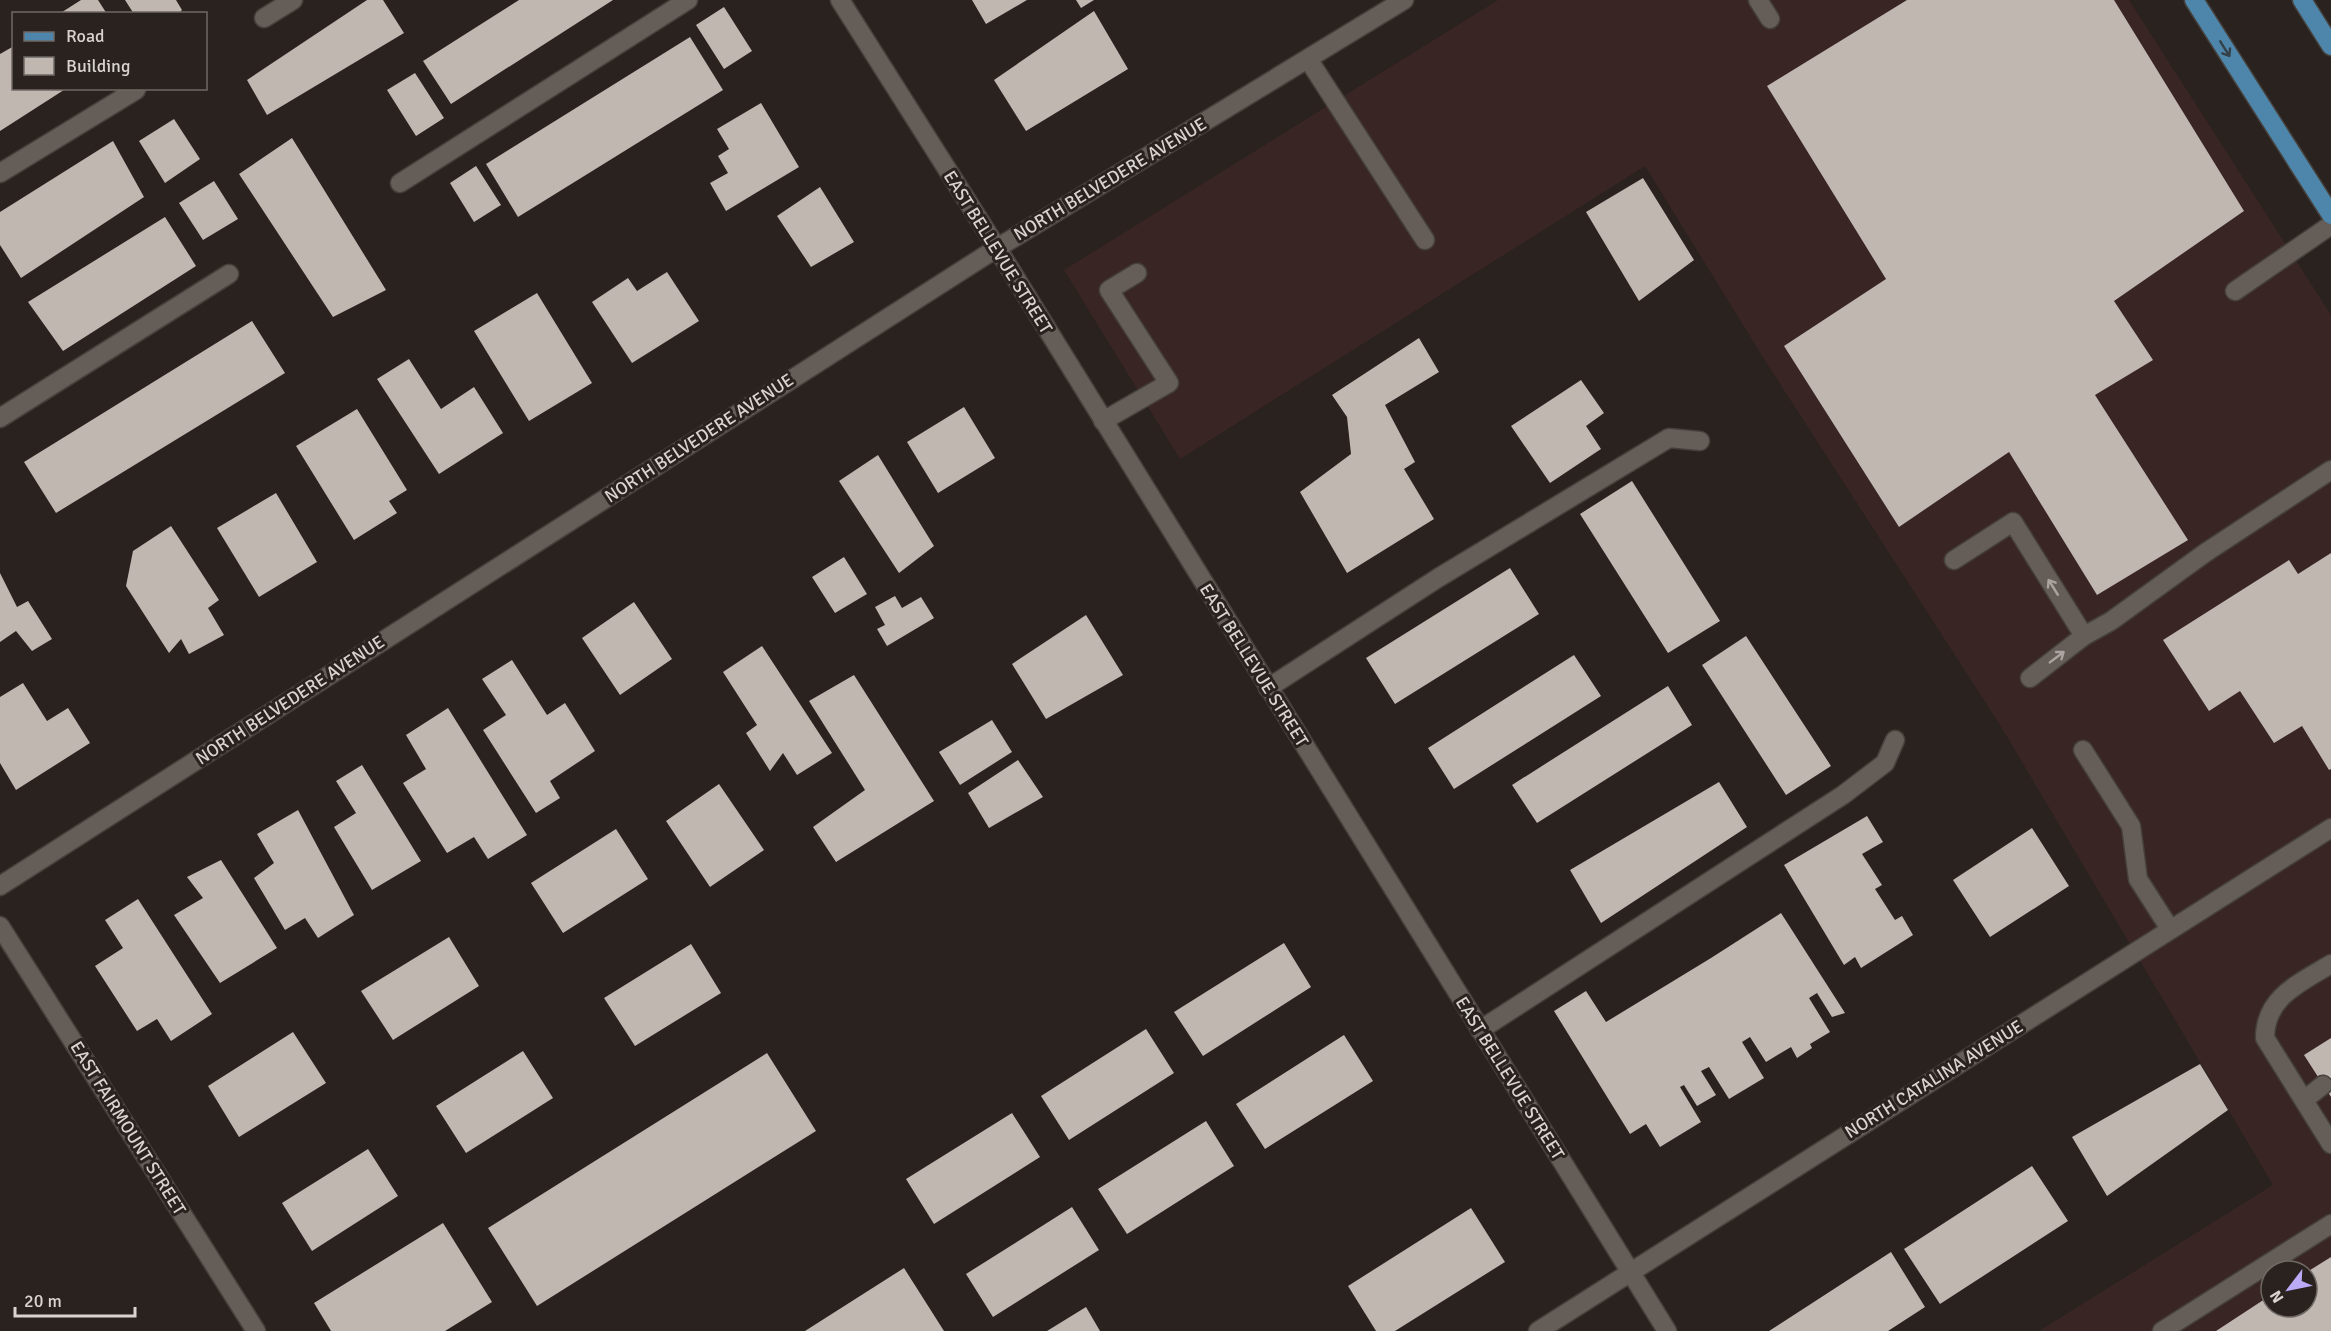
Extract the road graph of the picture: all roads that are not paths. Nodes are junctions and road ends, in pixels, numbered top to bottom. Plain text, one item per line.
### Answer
1 (293, 0) edge
2 (688, 0) edge
3 (840, 0) edge
4 (1404, 0) edge
5 (1758, 0) edge
6 (2194, 0) edge
7 (2302, 0) edge
8 (264, 18) dead end
9 (1770, 19) dead end
10 (2331, 46) edge
11 (1308, 59) junction
12 (136, 90) dead end
13 (0, 173) edge
14 (400, 183) dead end
15 (2331, 215) edge
16 (2331, 225) edge
17 (1425, 240) dead end
18 (996, 248) junction
19 (1137, 273) dead end
20 (229, 274) dead end
21 (2235, 291) dead end
22 (0, 418) edge
23 (1103, 421) junction
24 (1700, 441) dead end
25 (2331, 470) edge
26 (1954, 560) dead end
27 (2084, 636) junction
28 (2030, 678) dead end
29 (1268, 688) junction
30 (1895, 740) dead end
31 (2083, 750) dead end
32 (2331, 828) edge
33 (0, 886) edge
34 (0, 926) edge
35 (2170, 929) junction
36 (2331, 964) edge
37 (1480, 1030) junction
38 (2323, 1085) dead end
39 (2304, 1100) junction
40 (2331, 1144) edge
41 (2331, 1224) edge
42 (1630, 1273) junction
43 (256, 1331) edge
44 (1538, 1331) edge
45 (1667, 1331) edge
46 (2162, 1331) edge

1 - 8 street
2 - 14 street
3 - 18 street, EAST BELLEVUE STREET
4 - 11 street, NORTH BELVEDERE AVENUE
5 - 9 street
6 -> 15 main road
7 - 10 main road
11 - 17 street
11 - 18 street, NORTH BELVEDERE AVENUE
12 - 13 street
16 - 21 street
18 - 23 street, EAST BELLEVUE STREET
18 - 33 street, NORTH BELVEDERE AVENUE
19 - 23 street
20 - 22 street
23 - 29 street, EAST BELLEVUE STREET
24 - 29 street
25 - 27 street
27 -> 26 street
28 -> 27 street
29 - 37 street, EAST BELLEVUE STREET
30 - 37 street
31 - 35 street
32 - 35 street, NORTH CATALINA AVENUE
34 - 43 street, EAST FAIRMOUNT STREET
35 - 42 street, NORTH CATALINA AVENUE
36 - 39 street
37 - 42 street, EAST BELLEVUE STREET
38 - 39 street
39 - 40 street
41 - 46 street
42 - 44 street, NORTH CATALINA AVENUE
42 - 45 street, EAST BELLEVUE STREET

